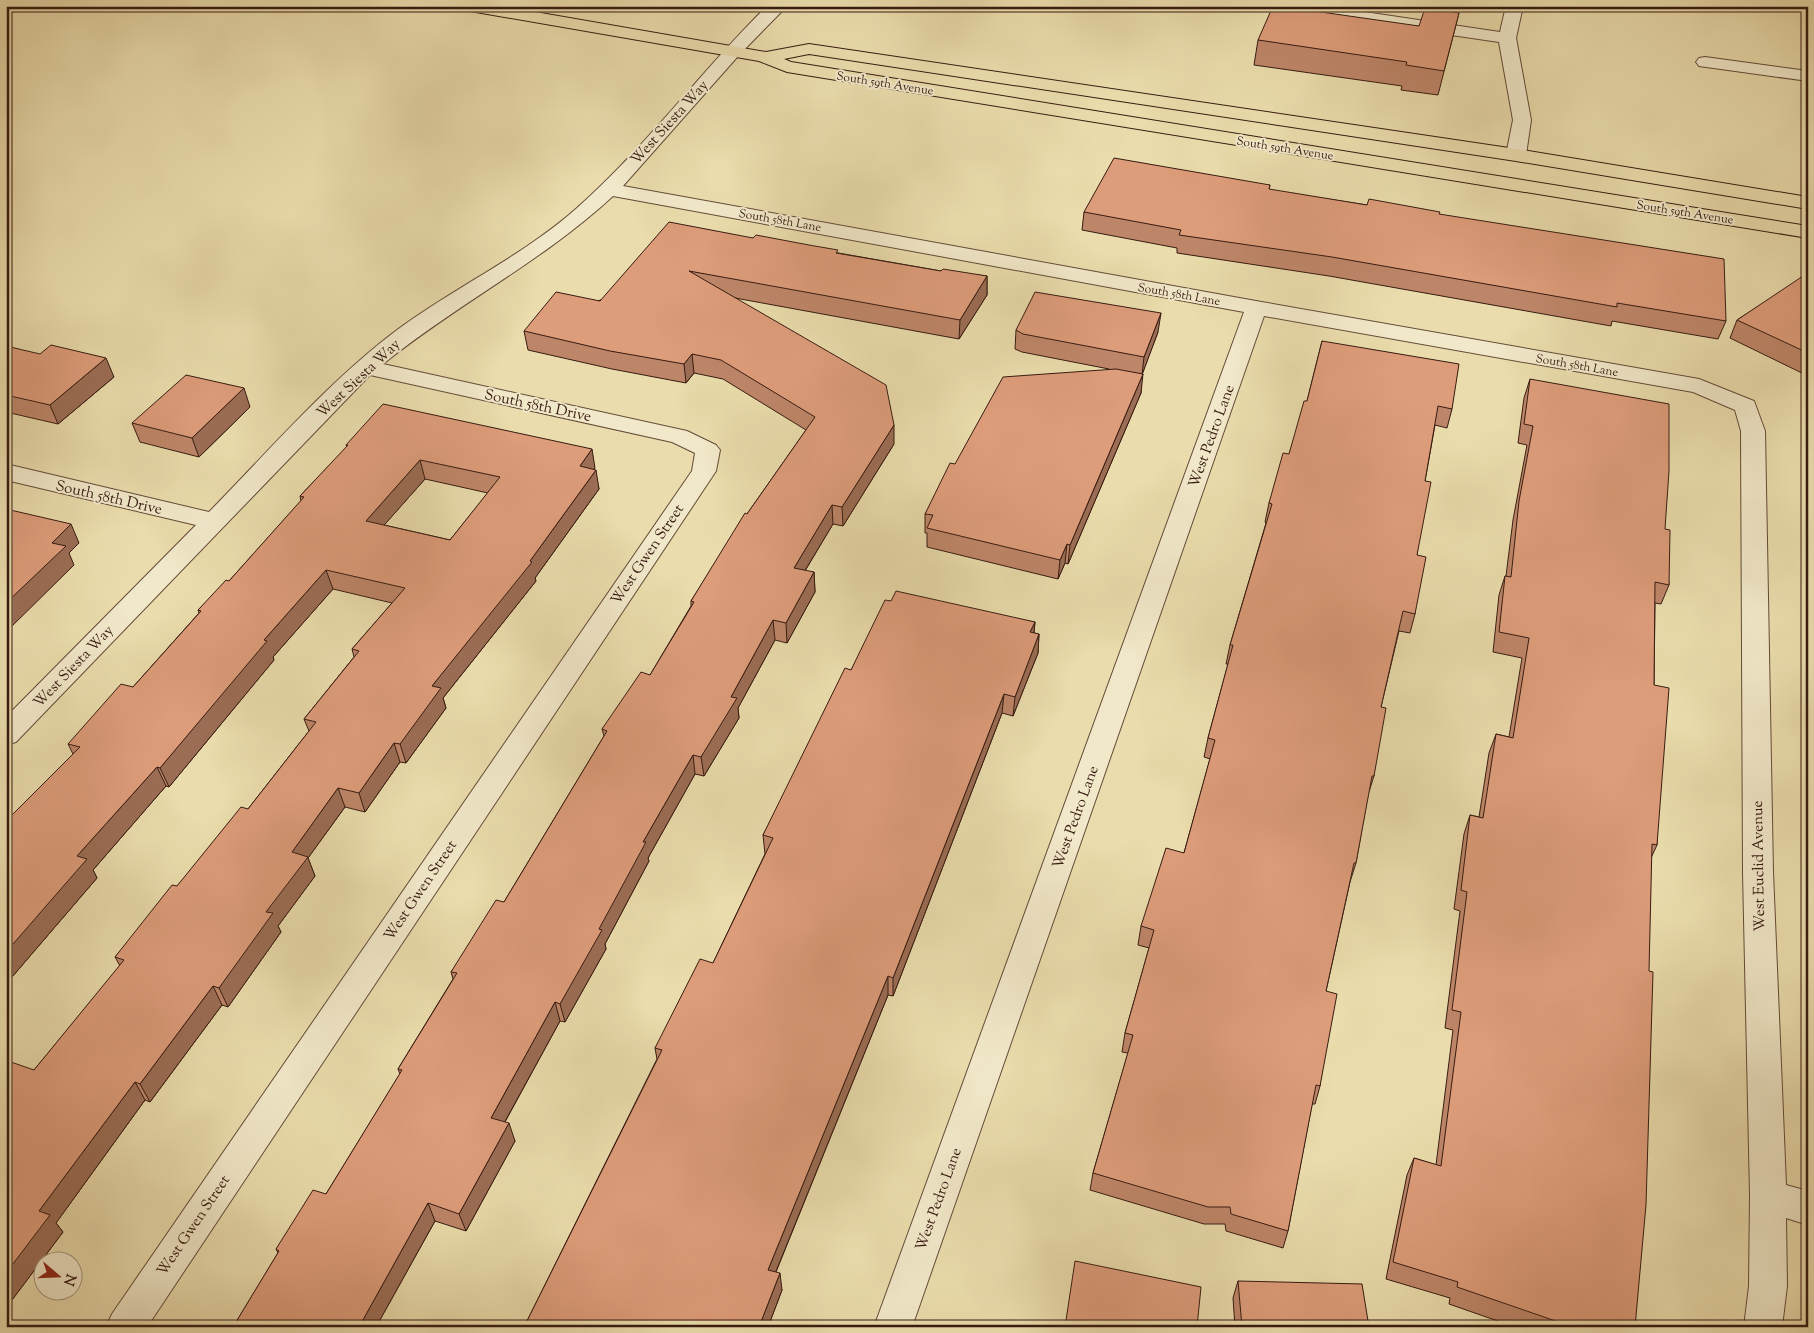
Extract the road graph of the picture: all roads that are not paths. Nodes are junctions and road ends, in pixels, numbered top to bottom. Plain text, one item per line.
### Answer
1 (470, 6) edge
2 (779, 6) edge
3 (1287, 6) edge
4 (1515, 6) edge
5 (1507, 38) junction
6 (733, 51) junction
7 (764, 57) junction
8 (1705, 62) dead end
9 (1808, 76) edge
10 (1516, 155) junction
11 (609, 188) junction
12 (1808, 203) edge
13 (1808, 232) edge
14 (1256, 308) junction
15 (364, 367) junction
16 (1746, 406) joint
17 (708, 450) joint
18 (6, 472) edge
19 (212, 522) junction
20 (6, 735) edge
21 (1768, 1196) junction
22 (1808, 1208) edge
23 (125, 1327) edge
24 (893, 1327) edge
25 (1763, 1327) edge

1 - 6 main road, South 59th Avenue
2 - 6 street, West Siesta Way
3 - 5 street
4 - 5 street
5 - 10 street
6 - 7 main road, South 59th Avenue
6 - 11 street, West Siesta Way
7 - 10 main road, South 59th Avenue
7 - 13 main road, South 59th Avenue
8 - 9 street
10 - 12 main road, South 59th Avenue
11 - 14 street, South 58th Lane
11 - 15 street, West Siesta Way
14 - 16 street, South 58th Lane
14 - 24 street, West Pedro Lane
15 - 17 street, South 58th Drive
15 - 19 street, West Siesta Way
16 - 21 street, West Euclid Avenue
17 - 23 street, West Gwen Street
18 - 19 street, South 58th Drive
19 - 20 street, West Siesta Way
21 - 22 street
21 - 25 street, West Euclid Avenue

